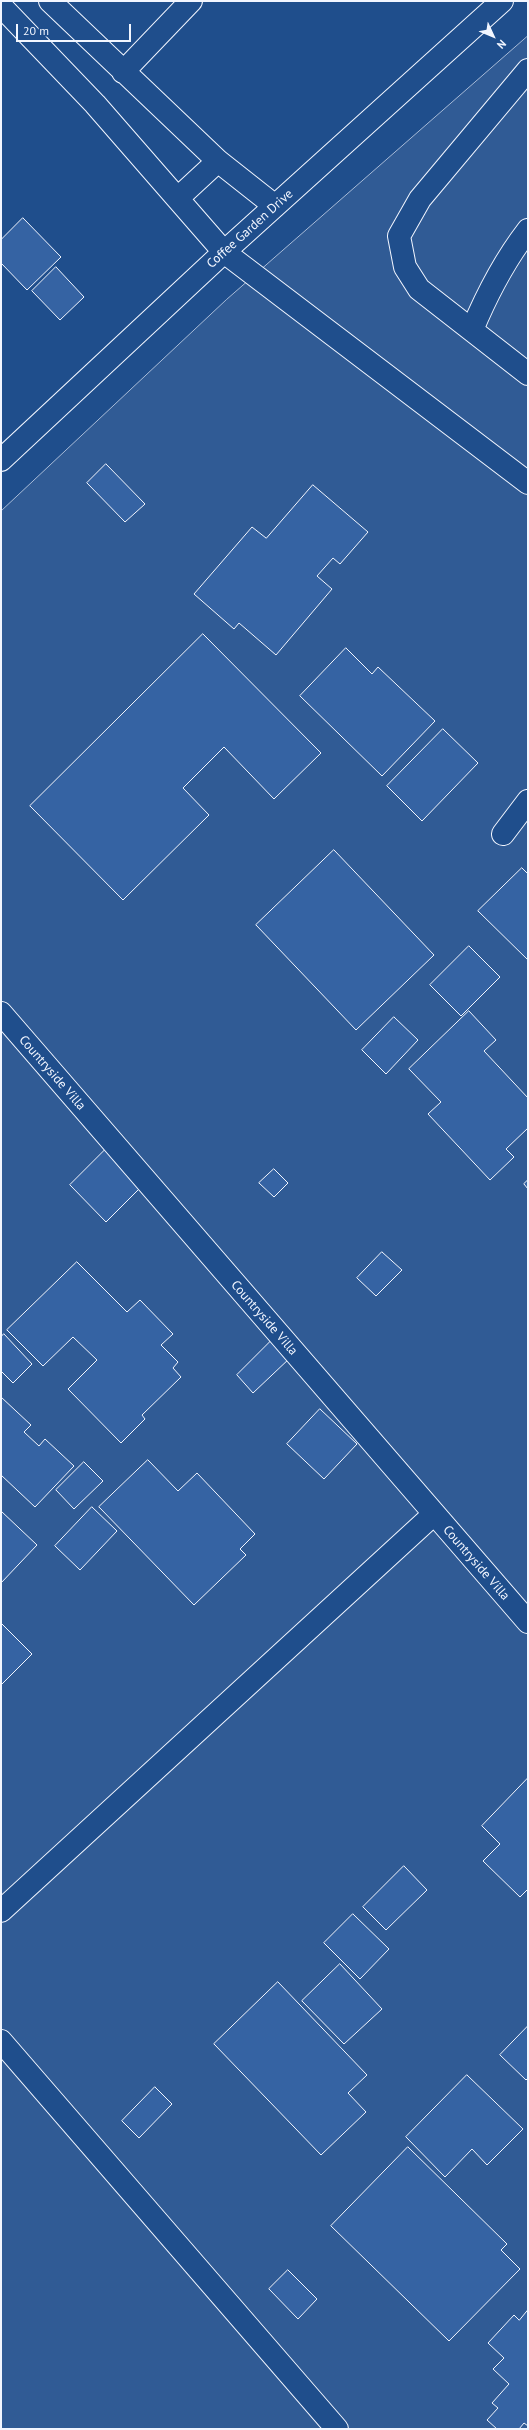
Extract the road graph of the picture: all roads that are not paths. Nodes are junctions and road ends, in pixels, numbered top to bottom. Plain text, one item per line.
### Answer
1 (50, 1) edge
2 (191, 1) edge
3 (502, 1) edge
4 (1, 6) edge
5 (528, 70) edge
6 (123, 72) junction
7 (218, 161) junction
8 (178, 198) junction
9 (275, 206) junction
10 (528, 230) edge
11 (224, 252) junction
12 (472, 330) junction
13 (528, 374) edge
14 (1, 460) edge
15 (528, 483) edge
16 (528, 801) edge
17 (503, 834) dead end
18 (1, 1013) edge
19 (434, 1514) junction
20 (528, 1622) edge
21 (1, 1911) edge
22 (1, 2042) edge
23 (337, 2429) edge

1 - 6 street
2 - 6 street
3 - 9 street, Coffee Garden Drive
4 - 8 street
5 - 12 street
6 - 7 street
7 - 8 street
7 - 9 street
8 - 11 street
9 - 11 street, Coffee Garden Drive
10 - 12 street
11 - 14 street, Coffee Garden Drive
11 - 15 street
12 - 13 street
16 - 17 street
18 - 19 street, Countryside Villa
19 - 20 street, Countryside Villa
19 - 21 street
22 - 23 street

